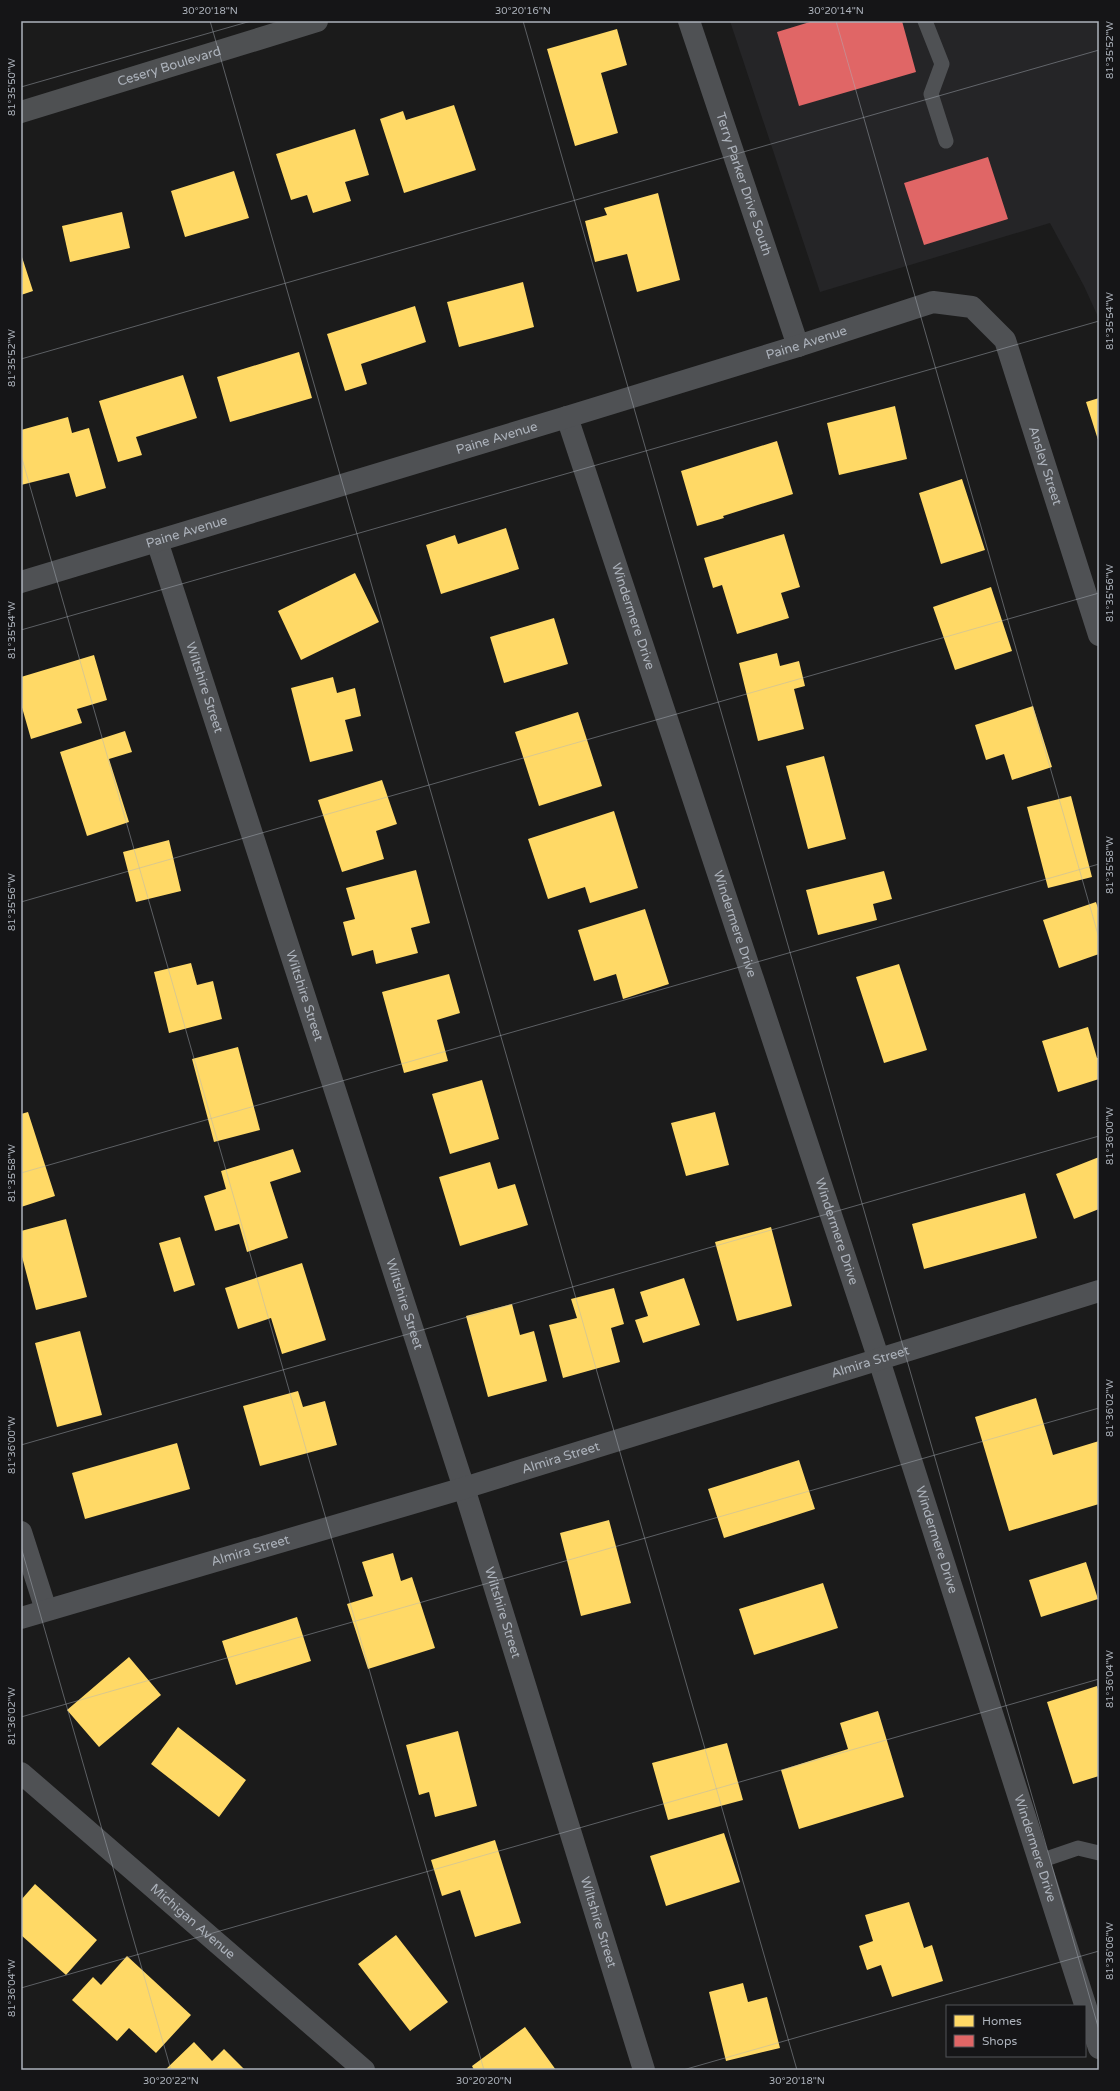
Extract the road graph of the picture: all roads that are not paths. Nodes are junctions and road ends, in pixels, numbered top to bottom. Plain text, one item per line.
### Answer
1 (317, 21) edge
2 (689, 21) edge
3 (925, 21) edge
4 (21, 112) edge
5 (946, 141) dead end
6 (972, 306) joint
7 (798, 346) junction
8 (567, 417) junction
9 (157, 541) junction
10 (21, 582) edge
11 (1099, 635) edge
12 (1099, 1291) edge
13 (879, 1360) junction
14 (464, 1488) junction
15 (21, 1532) edge
16 (46, 1610) junction
17 (21, 1618) edge
18 (21, 1773) edge
19 (1099, 1853) edge
20 (1040, 1861) junction
21 (1096, 2026) edge
22 (1099, 2048) edge
23 (364, 2070) edge
24 (644, 2070) edge

1 - 4 main road, Cesery Boulevard
2 - 7 street, Terry Parker Drive South
3 - 5 lane
6 - 7 street, Paine Avenue
6 - 11 street, Ansley Street
7 - 8 street, Paine Avenue
8 - 9 street, Paine Avenue
8 - 13 street, Windermere Drive
9 - 10 street, Paine Avenue
9 - 14 street, Wiltshire Street
12 - 13 street, Almira Street
13 - 14 street, Almira Street
13 - 20 street, Windermere Drive
14 - 16 street, Almira Street
14 - 24 street, Wiltshire Street
15 - 16 street
16 - 17 street, Almira Street
18 - 23 street, Michigan Avenue
19 - 20 lane
20 - 21 street, Windermere Drive
21 - 22 street, Windermere Drive

